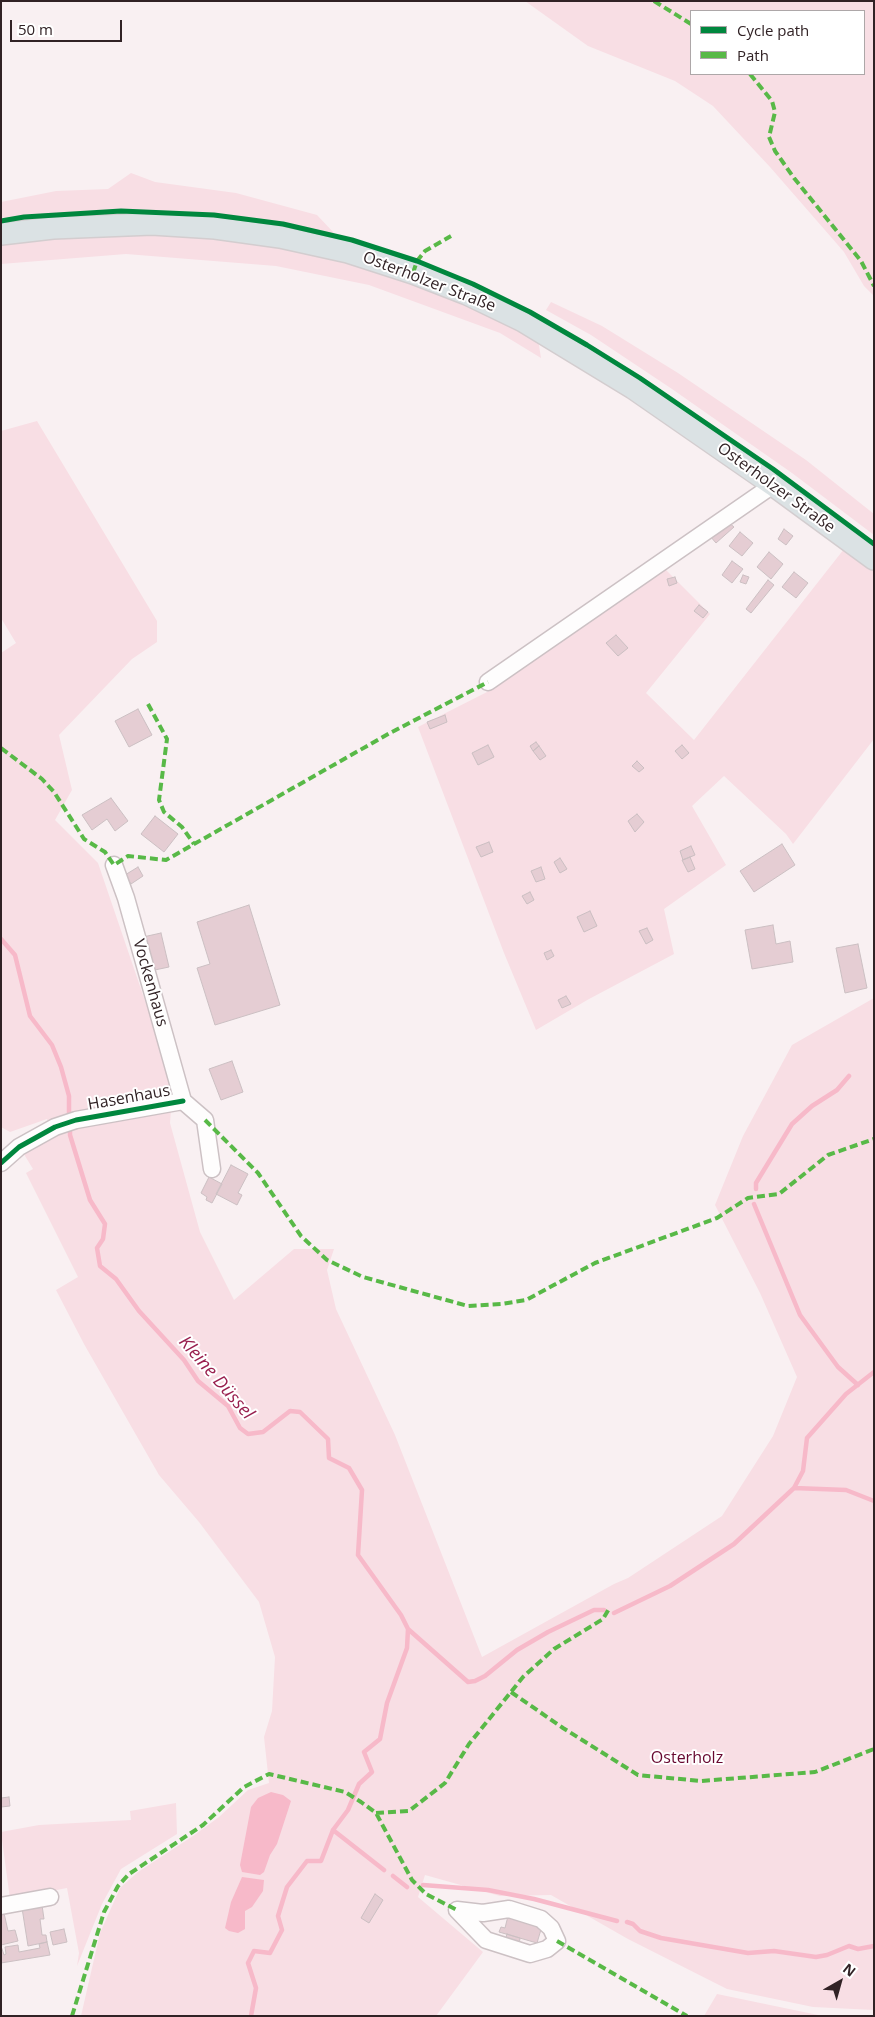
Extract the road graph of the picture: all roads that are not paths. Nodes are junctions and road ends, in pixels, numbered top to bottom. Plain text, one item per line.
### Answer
1 (1, 234) edge
2 (773, 484) junction
3 (874, 559) edge
4 (488, 682) dead end
5 (114, 865) dead end
6 (183, 1101) junction
7 (1, 1164) edge
8 (212, 1169) dead end
9 (50, 1897) dead end
10 (1, 1906) edge
11 (457, 1910) joint

1 - 2 main road, Osterholzer Straße
2 - 3 main road, Osterholzer Straße
2 - 4 street
5 - 6 street, Vockenhaus
6 - 7 street, Hasenhaus
6 - 8 street
9 - 10 street
11 - 11 street

